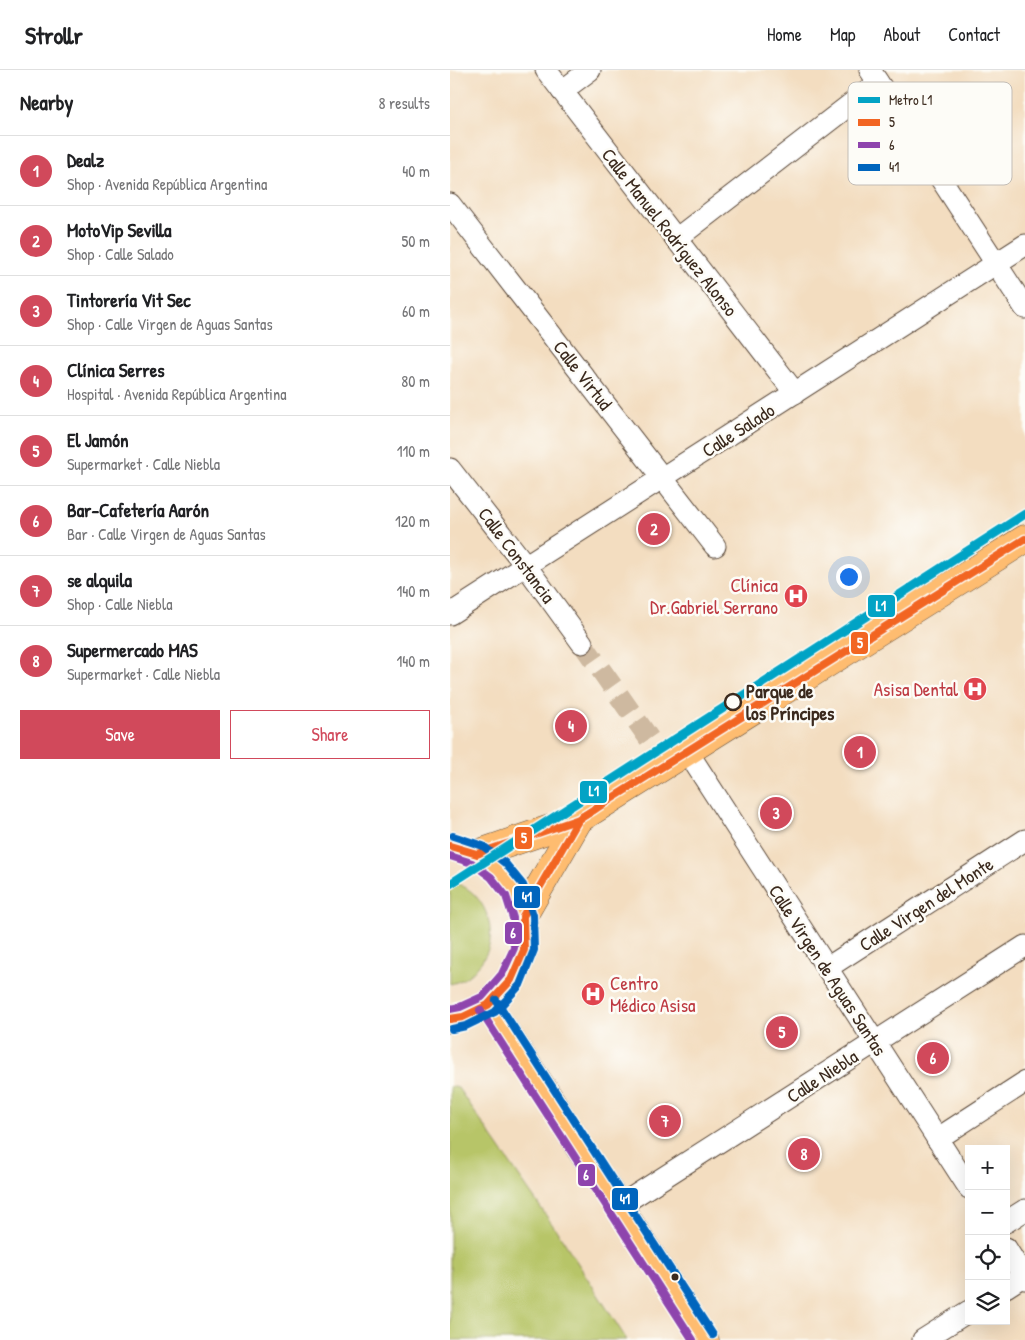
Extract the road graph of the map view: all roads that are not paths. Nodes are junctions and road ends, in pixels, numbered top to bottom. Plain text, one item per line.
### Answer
1 (546, 70) edge
2 (590, 70) edge
3 (562, 91) junction
4 (848, 97) edge
5 (945, 185) edge
6 (450, 204) edge
7 (676, 239) junction
8 (1025, 246) edge
9 (996, 264) junction
10 (1025, 308) edge
11 (795, 393) junction
12 (450, 469) edge
13 (663, 478) junction
14 (1025, 539) edge
15 (715, 546) dead end
16 (526, 566) junction
17 (450, 614) edge
18 (582, 642) tunnel mouth
19 (687, 751) junction
20 (579, 819) junction
21 (1025, 840) edge
22 (450, 846) edge
23 (477, 854) junction
24 (523, 916) junction
25 (1025, 946) edge
26 (827, 968) junction
27 (488, 1005) junction
28 (450, 1019) edge
29 (875, 1042) junction
30 (1025, 1082) edge
31 (937, 1139) junction
32 (965, 1182) edge
33 (619, 1206) junction
34 (1025, 1210) edge
35 (1010, 1219) edge
36 (1010, 1259) edge
37 (1018, 1280) edge
38 (965, 1314) edge
39 (705, 1340) edge
40 (923, 1340) edge

1 - 3 street, Calle Manuel Rodríguez Alonso
2 - 3 street
3 - 7 street, Calle Manuel Rodríguez Alonso
4 - 7 street
5 - 9 street
6 - 13 street, Calle Virtud
7 - 11 street, Calle Manuel Rodríguez Alonso
8 - 9 street, Calle Salado
9 - 10 street
9 - 11 street, Calle Salado
11 - 13 street, Calle Salado
12 - 16 street, Calle Constancia
13 - 15 street, Calle Virtud
13 - 16 street, Calle Salado
14 - 19 main road
16 - 17 street, Calle Salado
16 - 18 street, Calle Constancia
19 - 20 main road
19 - 26 street, Calle Virgen de Aguas Santas
20 - 23 main road
20 - 24 main road
21 - 26 street, Calle Virgen del Monte
22 - 23 main road
23 - 24 main road
24 - 27 main road
25 - 29 street, Calle Niebla
26 - 29 street, Calle Virgen de Aguas Santas
27 - 28 main road
27 - 33 main road
29 - 31 street, Calle Virgen de Aguas Santas
29 - 33 street, Calle Niebla
30 - 31 street
31 - 32 street, Calle Virgen de Aguas Santas
33 - 39 main road
34 - 35 street
36 - 37 street
38 - 40 street

